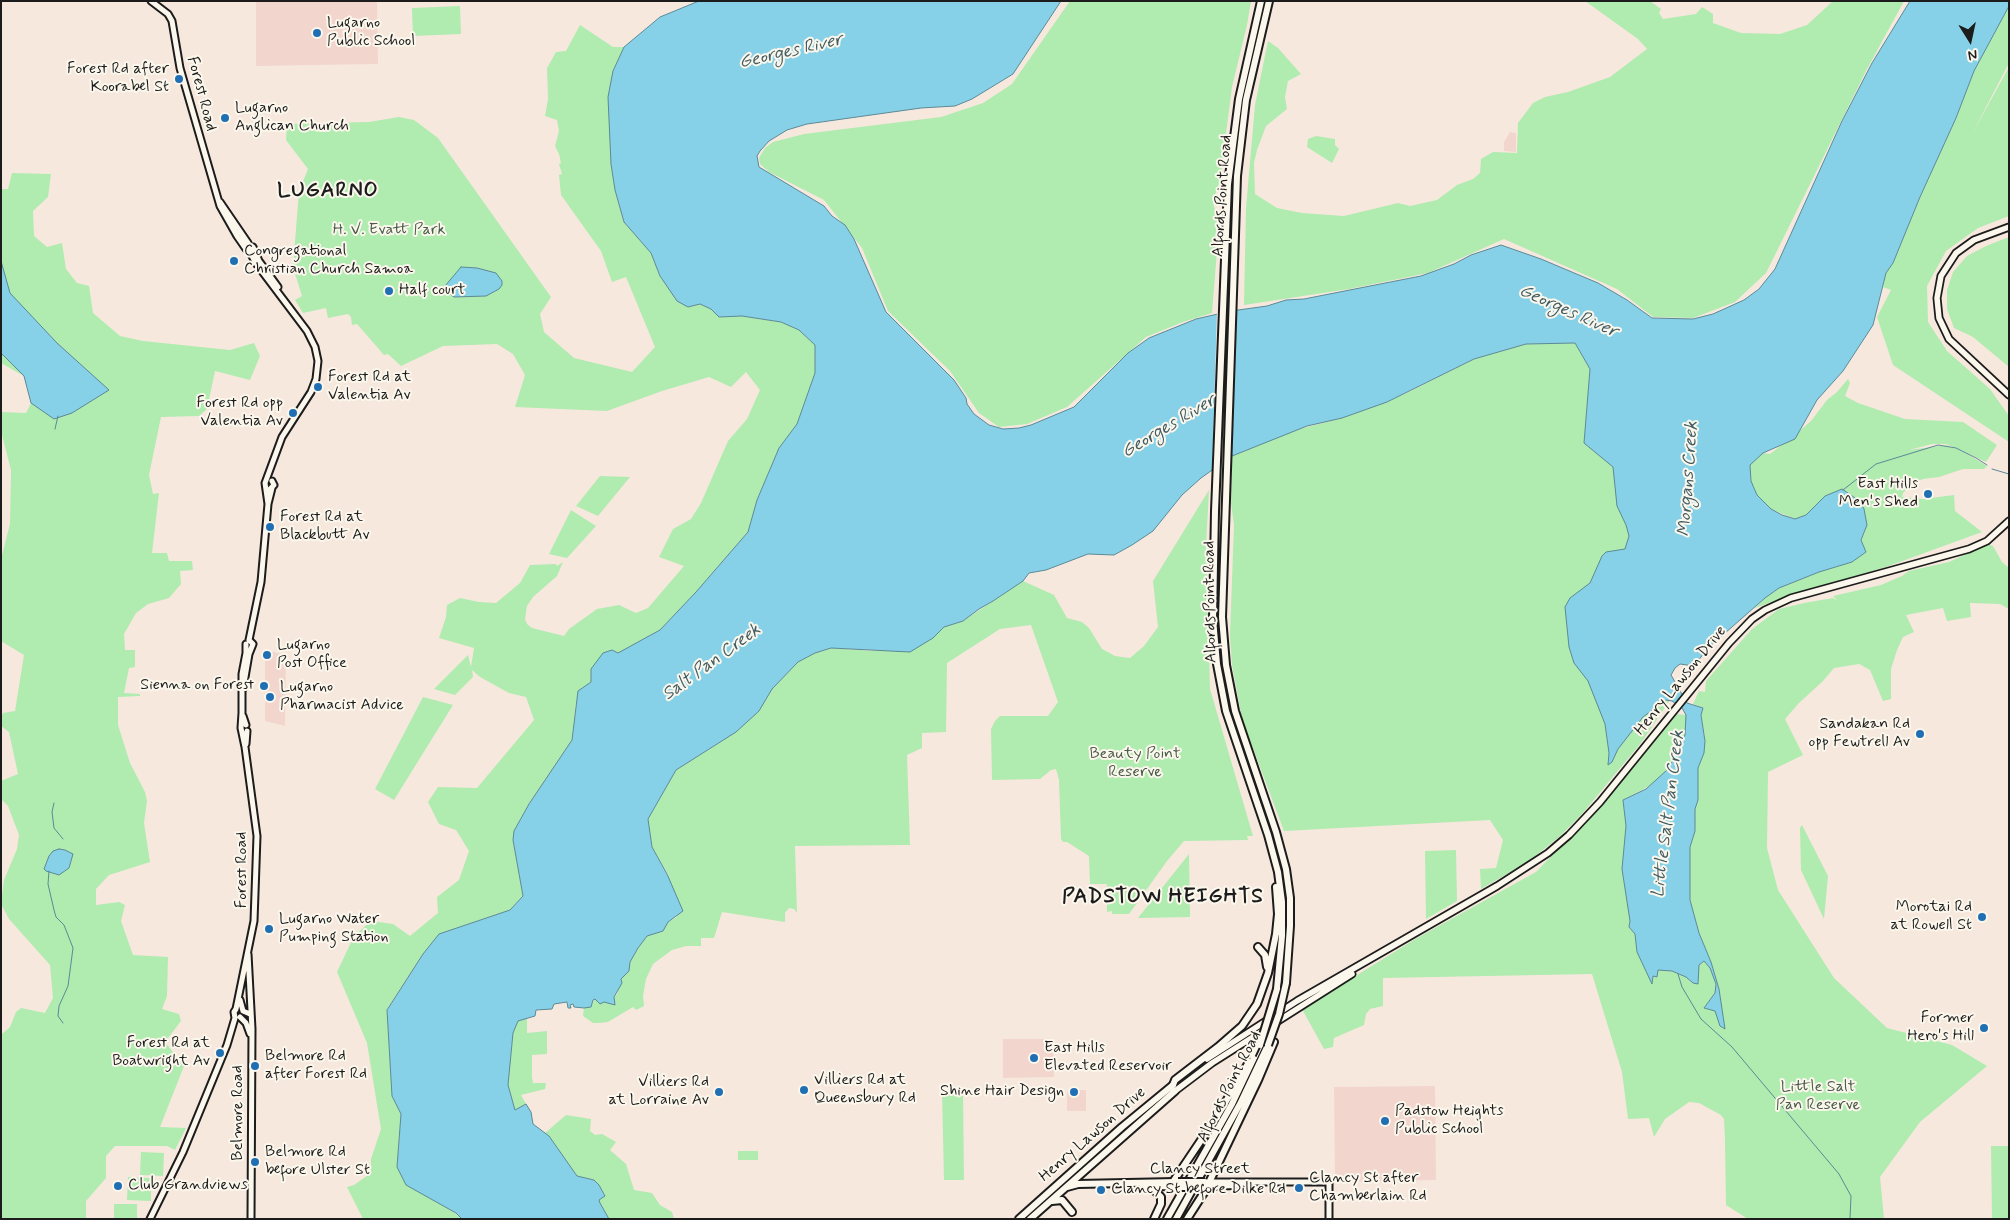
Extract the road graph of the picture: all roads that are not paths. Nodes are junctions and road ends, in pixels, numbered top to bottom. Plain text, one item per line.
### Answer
1 (151, 1) edge
2 (1261, 1) edge
3 (1269, 1) edge
4 (2009, 227) edge
5 (2009, 395) edge
6 (268, 483) junction
7 (268, 504) junction
8 (2009, 521) edge
9 (1271, 842) junction
10 (1258, 947) dead end
11 (248, 951) junction
12 (1265, 982) junction
13 (240, 1009) junction
14 (250, 1014) junction
15 (238, 1016) junction
16 (251, 1037) junction
17 (1271, 1044) junction
18 (1254, 1055) junction
19 (1174, 1088) junction
20 (1084, 1171) junction
21 (1196, 1176) junction
22 (1064, 1179) junction
23 (1097, 1184) junction
24 (1142, 1184) junction
25 (1175, 1184) junction
26 (1206, 1184) junction
27 (1066, 1188) junction
28 (1051, 1201) junction
29 (1072, 1212) dead end
30 (150, 1219) edge
31 (251, 1219) edge
32 (1019, 1219) edge
33 (1030, 1219) edge
34 (1154, 1219) edge
35 (1167, 1219) edge
36 (1176, 1219) edge
37 (1187, 1219) edge
38 (1329, 1219) edge

1 - 6 street, Forest Road
2 - 9 main road, Alfords Point Road
3 - 17 main road, Alfords Point Road, bridge
4 - 5 main road
6 - 7 street, Forest Road
6 - 7 street, Forest Road
7 - 11 street, Forest Road
8 - 19 main road, Henry Lawson Drive
9 - 12 main road
9 - 18 main road, Alfords Point Road, bridge
10 - 12 main road
11 - 13 street, Forest Road
11 - 14 street, Belmore Road
12 - 19 main road
13 - 14 street
13 - 15 street, Forest Road
14 - 16 street, Belmore Road
15 - 16 street, Belmore Road
15 - 30 street
16 - 31 street, Belmore Road
17 - 21 main road, Alfords Point Road
17 - 26 main road
18 - 21 main road, Alfords Point Road
18 - 25 main road
19 - 20 main road, Henry Lawson Drive
19 - 22 main road, Henry Lawson Drive
20 - 23 main road
20 - 27 main road, Henry Lawson Drive
21 - 35 main road
21 - 36 main road
22 - 27 main road
22 - 32 main road, Henry Lawson Drive
23 - 24 main road, Clancy Street
23 - 27 main road, Clancy Street
24 - 25 main road, Clancy Street
24 - 34 main road
25 - 26 main road, Clancy Street, bridge
26 - 37 main road
26 - 38 street, Clancy Street
27 - 28 main road, Henry Lawson Drive
28 - 29 main road
28 - 33 main road, Henry Lawson Drive

